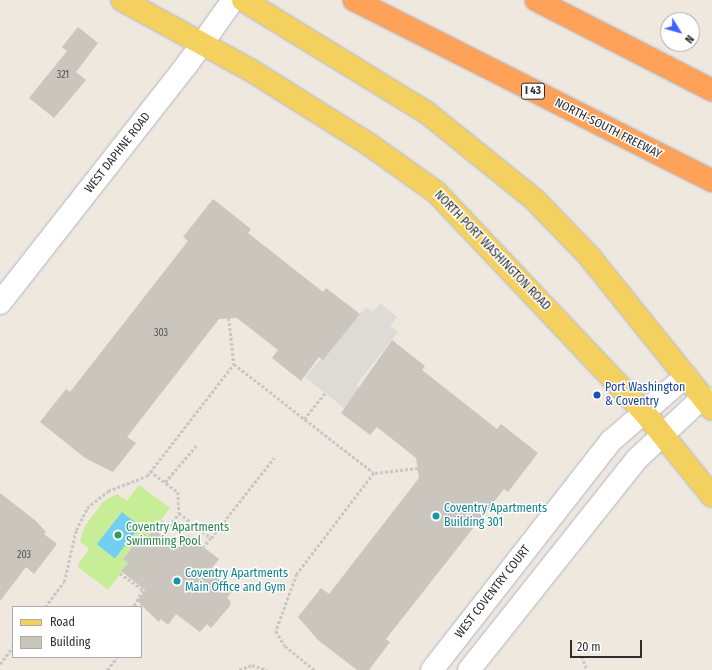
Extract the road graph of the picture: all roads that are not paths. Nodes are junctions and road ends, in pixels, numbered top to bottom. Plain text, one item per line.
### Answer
1 (122, 0) edge
2 (233, 0) edge
3 (243, 0) edge
4 (354, 0) edge
5 (536, 0) edge
6 (203, 44) junction
7 (712, 90) edge
8 (712, 181) edge
9 (4, 292) edge
10 (686, 376) junction
11 (707, 403) edge
12 (644, 412) junction
13 (663, 436) junction
14 (712, 496) edge
15 (432, 670) edge
16 (469, 670) edge

1 - 6 main road, NORTH PORT WASHINGTON ROAD
2 - 6 street, WEST DAPHNE ROAD
3 - 10 main road
4 - 8 highway, NORTH-SOUTH FREEWAY / I 43
5 - 7 highway
6 - 9 street, WEST DAPHNE ROAD
6 - 12 main road, NORTH PORT WASHINGTON ROAD
10 - 11 main road
10 - 12 street, WEST COVENTRY COURT
11 - 13 street
12 - 13 main road, NORTH PORT WASHINGTON ROAD
12 - 15 street, WEST COVENTRY COURT
13 - 14 main road, NORTH PORT WASHINGTON ROAD
13 - 16 street

